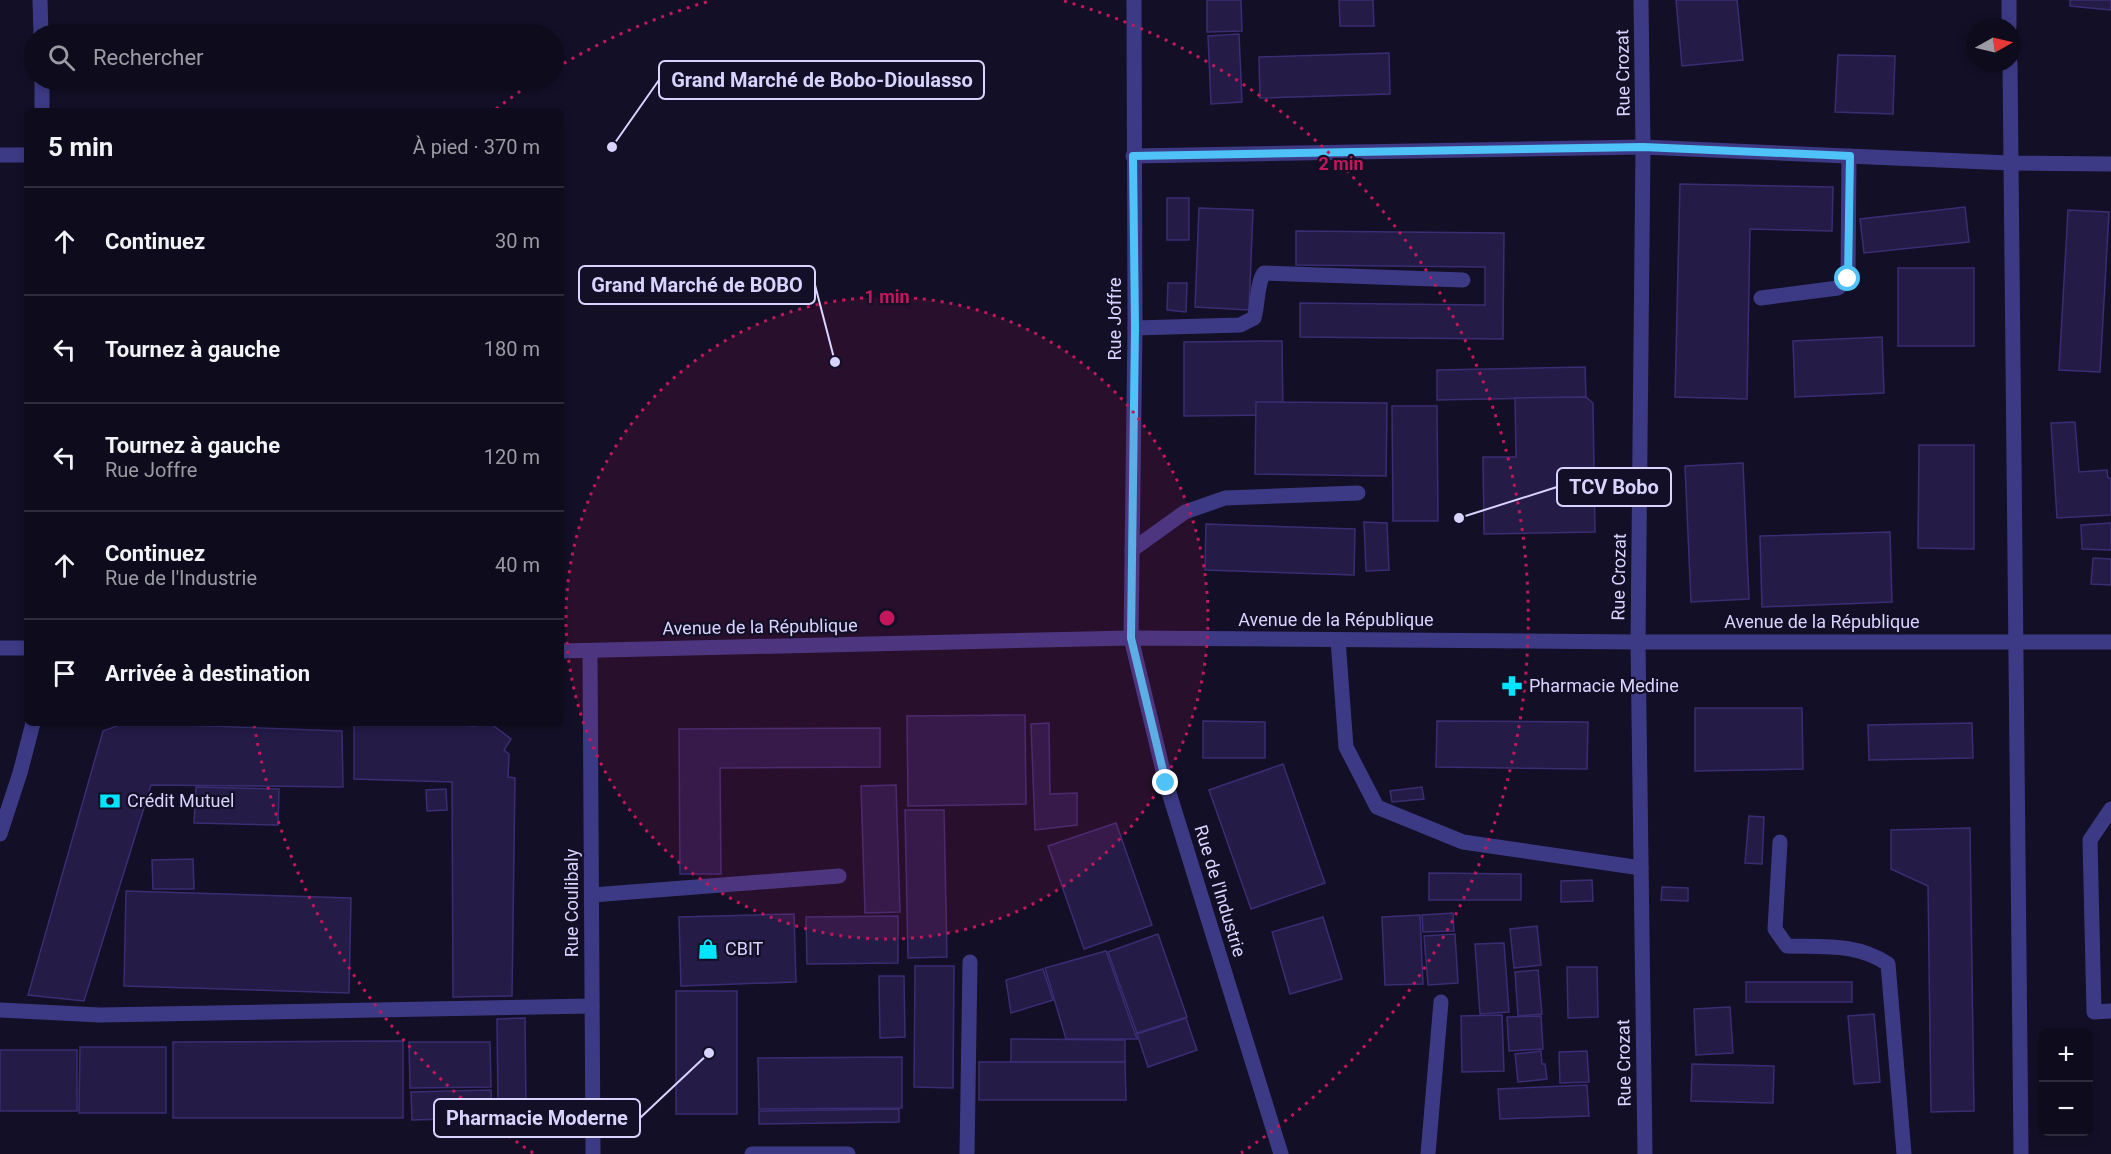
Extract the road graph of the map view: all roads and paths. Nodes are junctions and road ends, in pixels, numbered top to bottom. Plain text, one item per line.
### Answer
1 (40, 0) edge
2 (1134, 0) edge
3 (1641, 0) edge
4 (2009, 0) edge
5 (2009, 18) edge
6 (41, 24) edge
7 (2010, 72) edge
8 (42, 90) edge
9 (42, 108) edge
10 (1643, 147) junction
11 (0, 155) edge
12 (24, 155) edge
13 (1133, 156) junction
14 (1850, 156) junction
15 (2010, 163) junction
16 (2111, 164) edge
17 (1464, 280) dead end
18 (1761, 298) dead end
19 (1135, 328) junction
20 (1358, 493) dead end
21 (1132, 550) junction
22 (1131, 638) junction
23 (1338, 640) junction
24 (2016, 640) junction
25 (1638, 642) junction
26 (2111, 642) edge
27 (0, 648) edge
28 (24, 648) edge
29 (564, 651) edge
30 (590, 651) junction
31 (32, 726) edge
32 (2111, 809) edge
33 (0, 834) edge
34 (1780, 842) dead end
35 (1641, 868) junction
36 (839, 876) dead end
37 (592, 896) junction
38 (970, 962) dead end
39 (1441, 1002) dead end
40 (592, 1006) junction
41 (0, 1010) edge
42 (2111, 1011) edge
43 (593, 1154) edge
44 (752, 1154) edge
45 (848, 1154) edge
46 (967, 1154) edge
47 (1281, 1154) edge
48 (1428, 1154) edge
49 (1645, 1154) edge
50 (1904, 1154) edge
51 (2020, 1154) edge

1 - 6 street
2 - 13 street, Rue Joffre
3 - 10 street, Rue Crozat
4 - 5 street
7 - 15 street
8 - 9 street
10 - 13 street
10 - 14 street
10 - 25 street, Rue Crozat
11 - 12 street
13 - 19 street, Rue Joffre
14 - 15 street
14 - 18 street
15 - 16 street
15 - 24 street
17 - 19 street
19 - 21 street, Rue Joffre
20 - 21 street
21 - 22 street, Rue Joffre
22 - 23 street, Avenue de la République
22 - 30 street, Avenue de la République
22 - 47 street, Rue de l'Industrie
23 - 25 street, Avenue de la République
23 - 35 street
24 - 25 street, Avenue de la République
24 - 26 street, Avenue de la République
24 - 51 street
25 - 35 street, Rue Crozat
27 - 28 street
29 - 30 street, Avenue de la République
30 - 37 street, Rue Coulibaly
31 - 33 street
32 - 42 street
34 - 50 street
35 - 49 street, Rue Crozat
36 - 37 street
37 - 40 street, Rue Coulibaly
38 - 46 street
39 - 48 street
40 - 41 street
40 - 43 street, Rue Coulibaly
44 - 45 street

